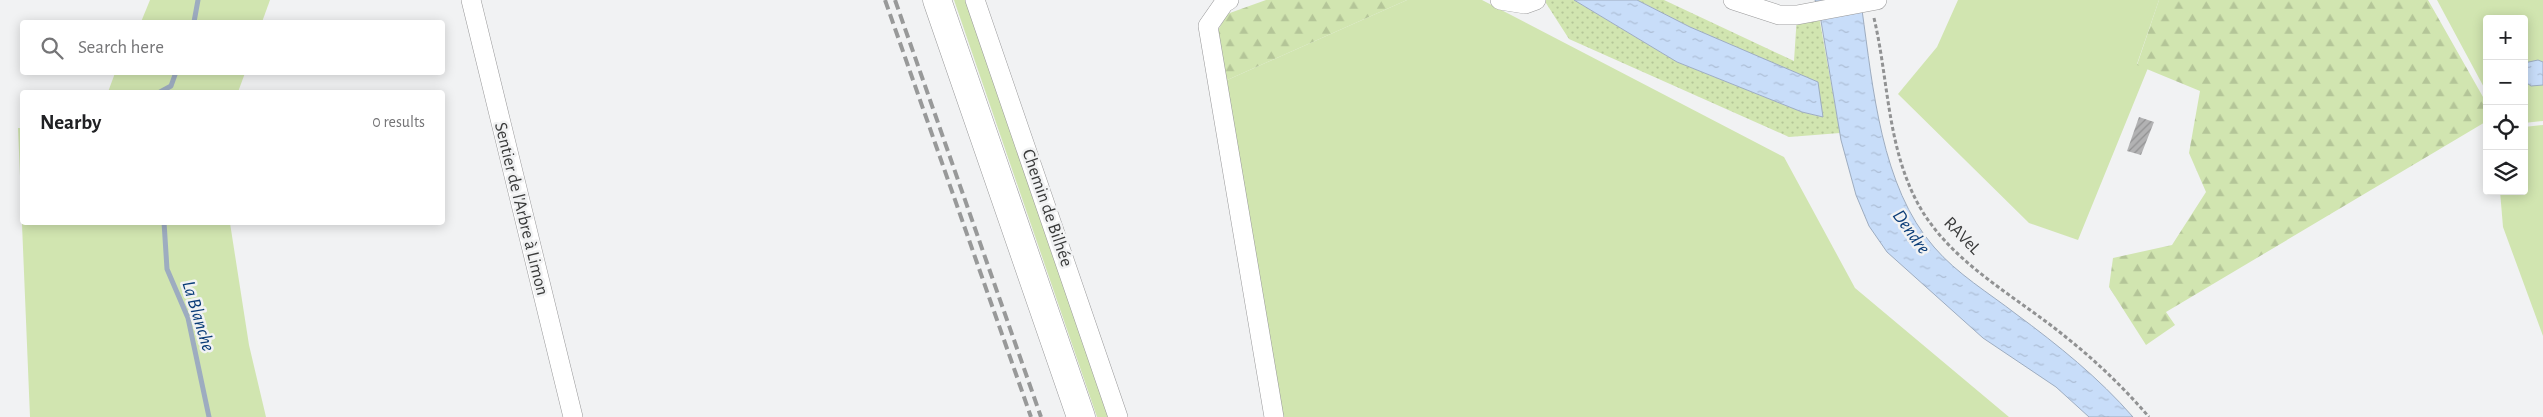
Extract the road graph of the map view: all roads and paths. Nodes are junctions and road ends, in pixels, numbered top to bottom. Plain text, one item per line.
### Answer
1 (471, 0) edge
2 (937, 0) edge
3 (975, 0) edge
4 (1229, 0) edge
5 (1500, 0) edge
6 (1536, 0) edge
7 (1733, 0) edge
8 (1869, 2) edge
9 (572, 417) edge
10 (1081, 417) edge
11 (1118, 417) edge
12 (1274, 417) edge
13 (2149, 417) edge

1 - 9 street, Sentier de l'Arbre à Limon
2 - 10 highway
3 - 11 street, Chemin de Bilhée
4 - 12 street
5 - 6 street
7 - 8 street
8 - 13 path, RAVeL

